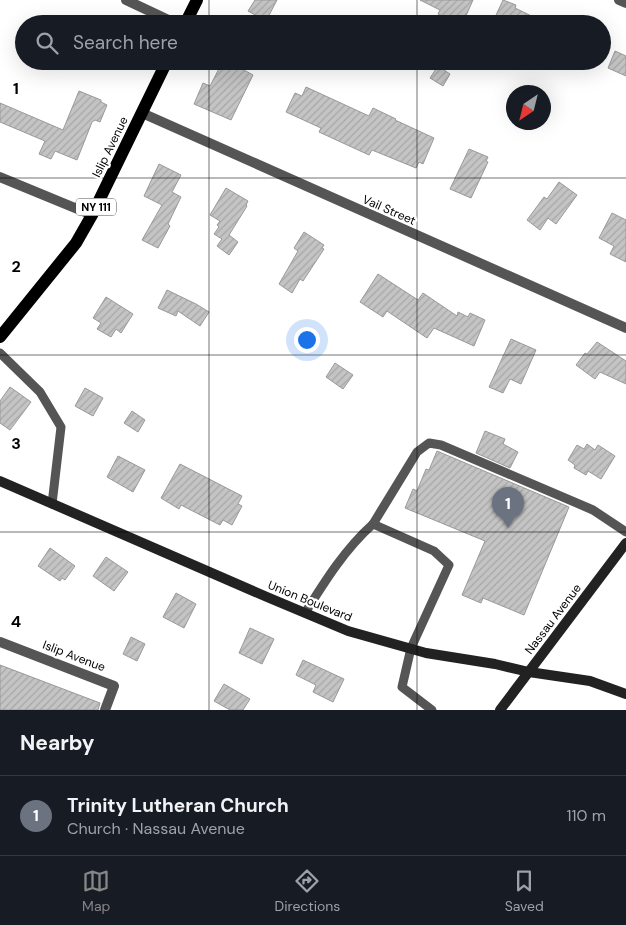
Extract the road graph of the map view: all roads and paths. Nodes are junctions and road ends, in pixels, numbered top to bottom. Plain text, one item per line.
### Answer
1 (126, 0) edge
2 (197, 0) edge
3 (619, 0) edge
4 (626, 3) edge
5 (158, 15) edge
6 (190, 15) edge
7 (163, 70) edge
8 (142, 113) junction
9 (0, 177) edge
10 (92, 215) junction
11 (626, 328) edge
12 (0, 337) edge
13 (0, 353) edge
14 (0, 481) edge
15 (52, 504) junction
16 (373, 524) junction
17 (626, 532) edge
18 (626, 543) edge
19 (305, 613) junction
20 (0, 642) edge
21 (411, 648) junction
22 (529, 672) junction
23 (626, 694) edge
24 (105, 710) edge
25 (432, 710) edge
26 (500, 710) edge

1 - 5 street
2 - 6 main road
3 - 4 street
7 - 8 main road, Islip Avenue / NY 111
8 - 10 main road, Islip Avenue / NY 111
8 - 11 street, Vail Street
9 - 10 street
10 - 12 main road, Islip Avenue / NY 111
13 - 15 lane
14 - 15 main road, Union Boulevard
15 - 19 main road, Union Boulevard
16 - 17 lane
16 - 19 lane
16 - 21 lane
18 - 22 main road, Nassau Avenue
19 - 21 main road, Union Boulevard
20 - 24 street, Islip Avenue
21 - 22 main road, Union Boulevard
21 - 25 lane
22 - 23 main road, Union Boulevard
22 - 26 main road, Nassau Avenue

